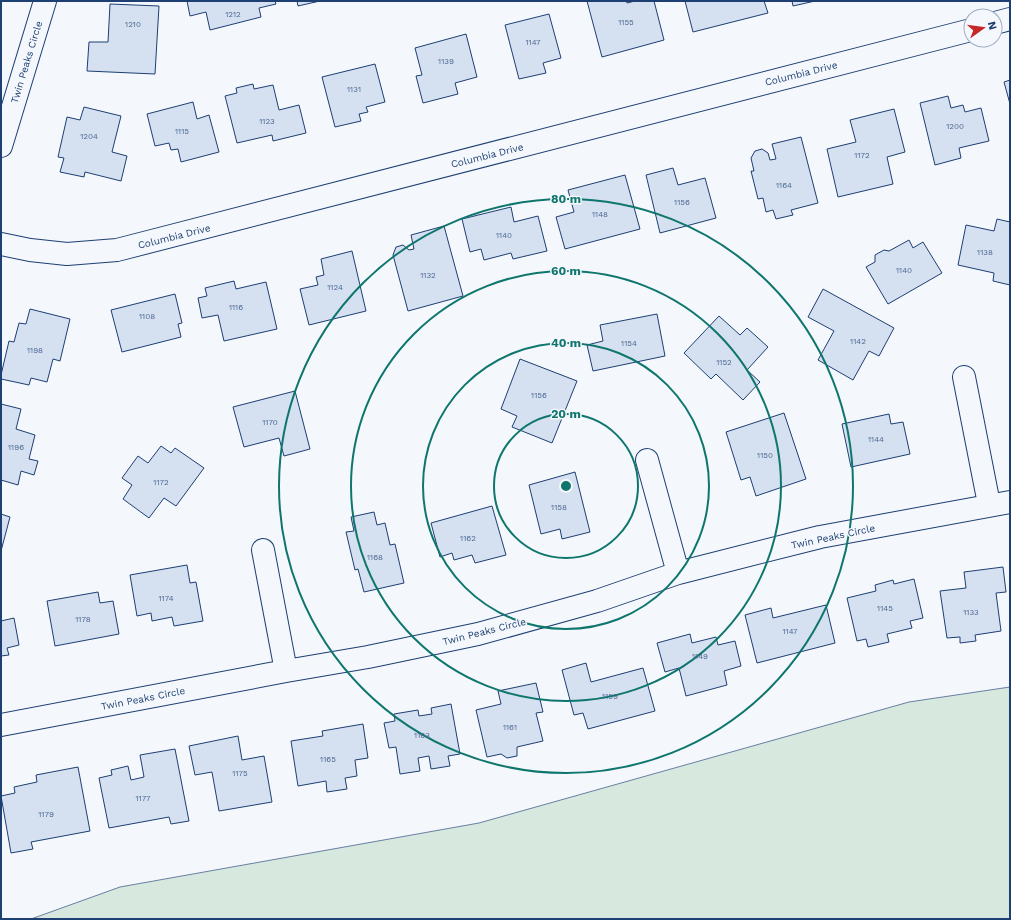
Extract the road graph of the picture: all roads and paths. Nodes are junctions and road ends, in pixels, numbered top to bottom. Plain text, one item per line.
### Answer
1 (45, 1) edge
2 (963, 32) edge
3 (1, 146) edge
4 (1, 244) edge
5 (964, 377) dead end
6 (647, 460) dead end
7 (1010, 502) edge
8 (988, 504) junction
9 (263, 550) dead end
10 (678, 573) junction
11 (286, 671) junction
12 (1, 725) edge

1 - 3 street, Twin Peaks Circle
2 - 4 street, Columbia Drive
5 - 8 street
6 - 10 street
7 - 8 street, Twin Peaks Circle
8 - 10 street, Twin Peaks Circle
9 - 11 street
10 - 11 street, Twin Peaks Circle
11 - 12 street, Twin Peaks Circle

